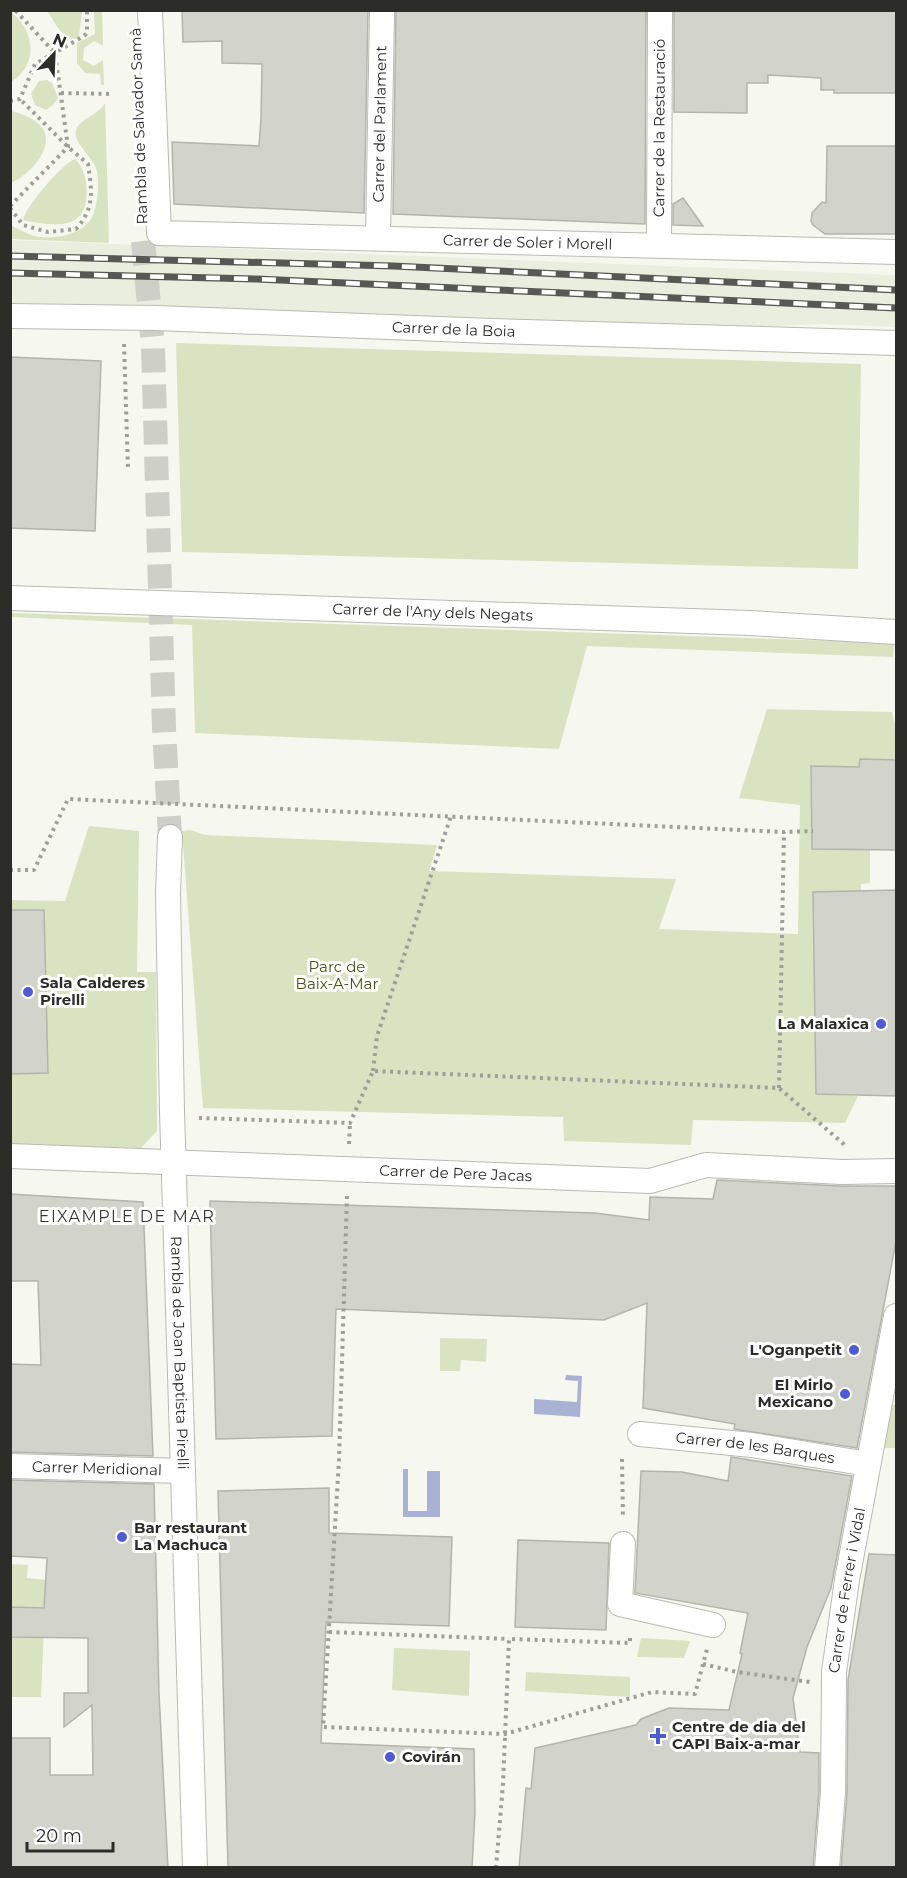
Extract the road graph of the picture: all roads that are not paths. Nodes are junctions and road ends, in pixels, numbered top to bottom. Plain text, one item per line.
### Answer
1 (136, 10) edge
2 (150, 10) edge
3 (382, 10) edge
4 (660, 10) edge
5 (151, 237) junction
6 (378, 238) junction
7 (660, 245) junction
8 (897, 252) edge
9 (10, 316) edge
10 (897, 343) edge
11 (10, 598) edge
12 (897, 632) edge
13 (170, 837) tunnel mouth
14 (10, 1156) edge
15 (175, 1162) junction
16 (897, 1171) edge
17 (897, 1316) edge
18 (640, 1434) dead end
19 (868, 1464) junction
20 (10, 1466) edge
21 (183, 1471) junction
22 (623, 1544) road end
23 (713, 1625) road end
24 (195, 1868) edge
25 (827, 1868) edge

1 - 5 street, Rambla de Salvador Samà
2 - 5 street, Rambla de Salvador Samà
3 - 6 street, Carrer del Parlament
4 - 7 street, Carrer de la Restauració
5 - 6 street, Carrer de Soler i Morell
6 - 7 street, Carrer de Soler i Morell
7 - 8 street, Carrer de Soler i Morell
9 - 10 street, Carrer de la Boia
11 - 12 street, Carrer de l'Any dels Negats
13 - 15 street, Rambla de Joan Baptista Pirelli
14 - 15 street, Carrer de Pere Jacas
15 - 16 street, Carrer de Pere Jacas
15 - 21 street, Rambla de Joan Baptista Pirelli
17 - 19 street, Carrer de Ferrer i Vidal
18 - 19 street, Carrer de les Barques
19 - 25 street, Carrer de Ferrer i Vidal
20 - 21 street, Carrer Meridional
21 - 24 street, Rambla de Joan Baptista Pirelli
22 - 23 street

